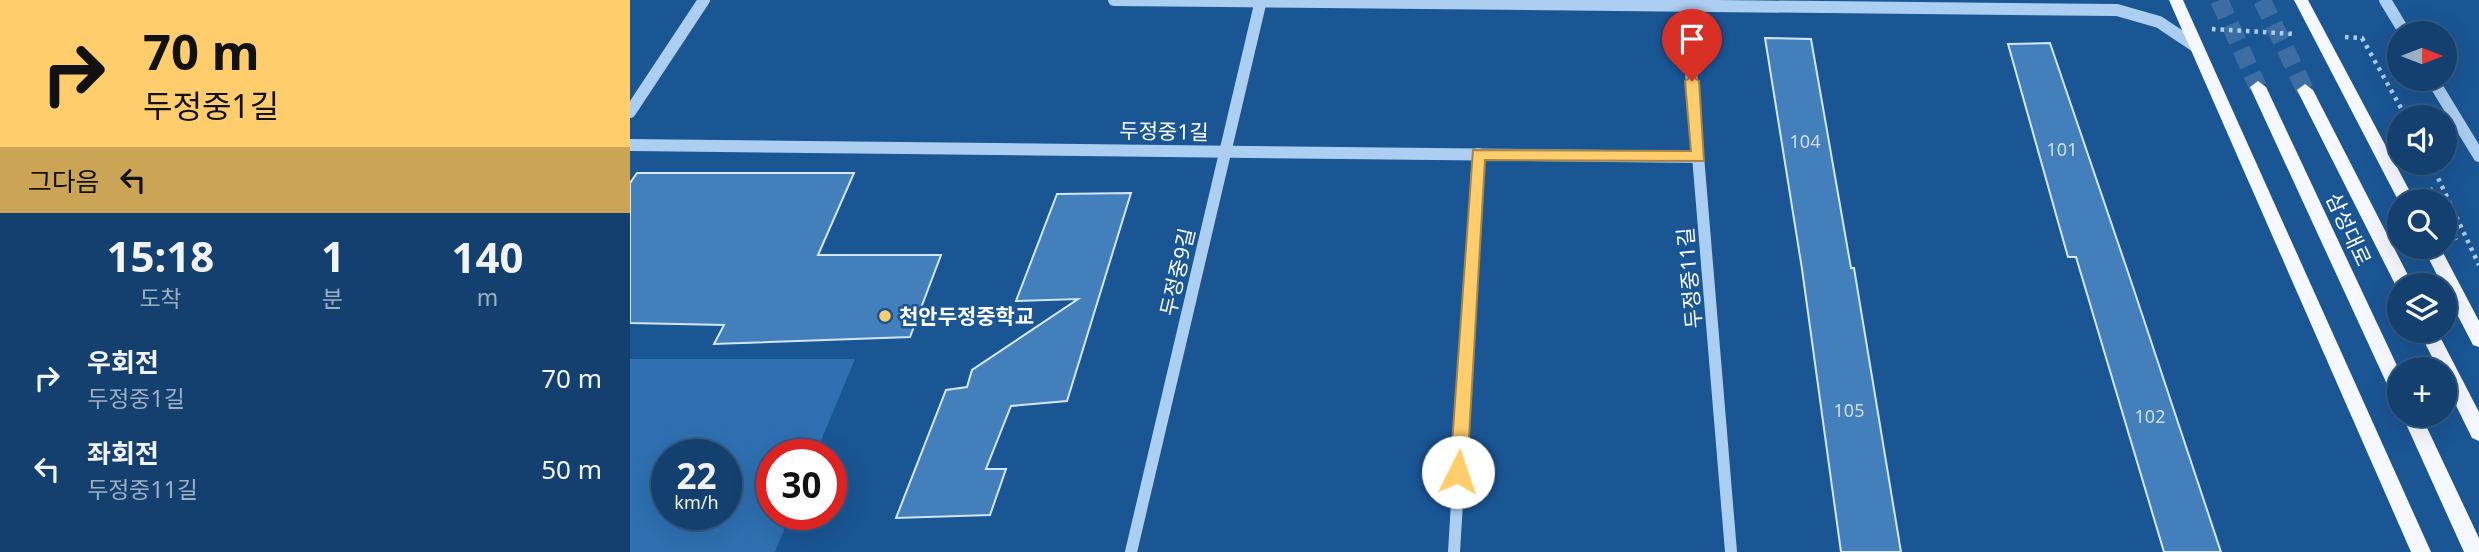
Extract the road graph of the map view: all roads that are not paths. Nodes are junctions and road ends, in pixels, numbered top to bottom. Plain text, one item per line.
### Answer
1 (704, 0) edge
2 (1114, 0) edge
3 (2176, 0) edge
4 (2301, 0) edge
5 (2385, 0) edge
6 (1261, 1) edge
7 (1685, 3) edge
8 (2398, 21) edge
9 (2198, 50) junction
10 (2258, 87) tunnel mouth
11 (2305, 90) tunnel mouth
12 (2439, 91) edge
13 (630, 112) edge
14 (630, 145) edge
15 (1225, 151) junction
16 (1478, 155) junction
17 (2479, 156) edge
18 (1698, 157) junction
19 (2401, 189) edge
20 (2437, 259) edge
21 (2398, 273) edge
22 (2479, 339) edge
23 (2434, 343) edge
24 (2387, 363) edge
25 (2417, 427) edge
26 (2479, 432) edge
27 (1131, 552) edge
28 (1454, 552) edge
29 (1731, 552) edge
30 (2421, 552) edge
31 (2475, 552) edge

1 - 13 street
2 - 6 street
3 - 9 main road
4 - 19 main road
5 - 8 street
6 - 7 street
6 - 15 street, 두정중9길
7 - 9 street
7 - 18 street, 두정중11길
9 - 30 main road
10 - 24 main road, 삼성대로
11 - 21 main road, 삼성대로
12 - 17 street
14 - 15 street, 두정중1길
15 - 16 street, 두정중1길
15 - 27 street, 두정중9길
16 - 18 street, 두정중1길
16 - 28 street
18 - 29 street, 두정중11길
20 - 22 main road
23 - 26 main road
25 - 31 main road

